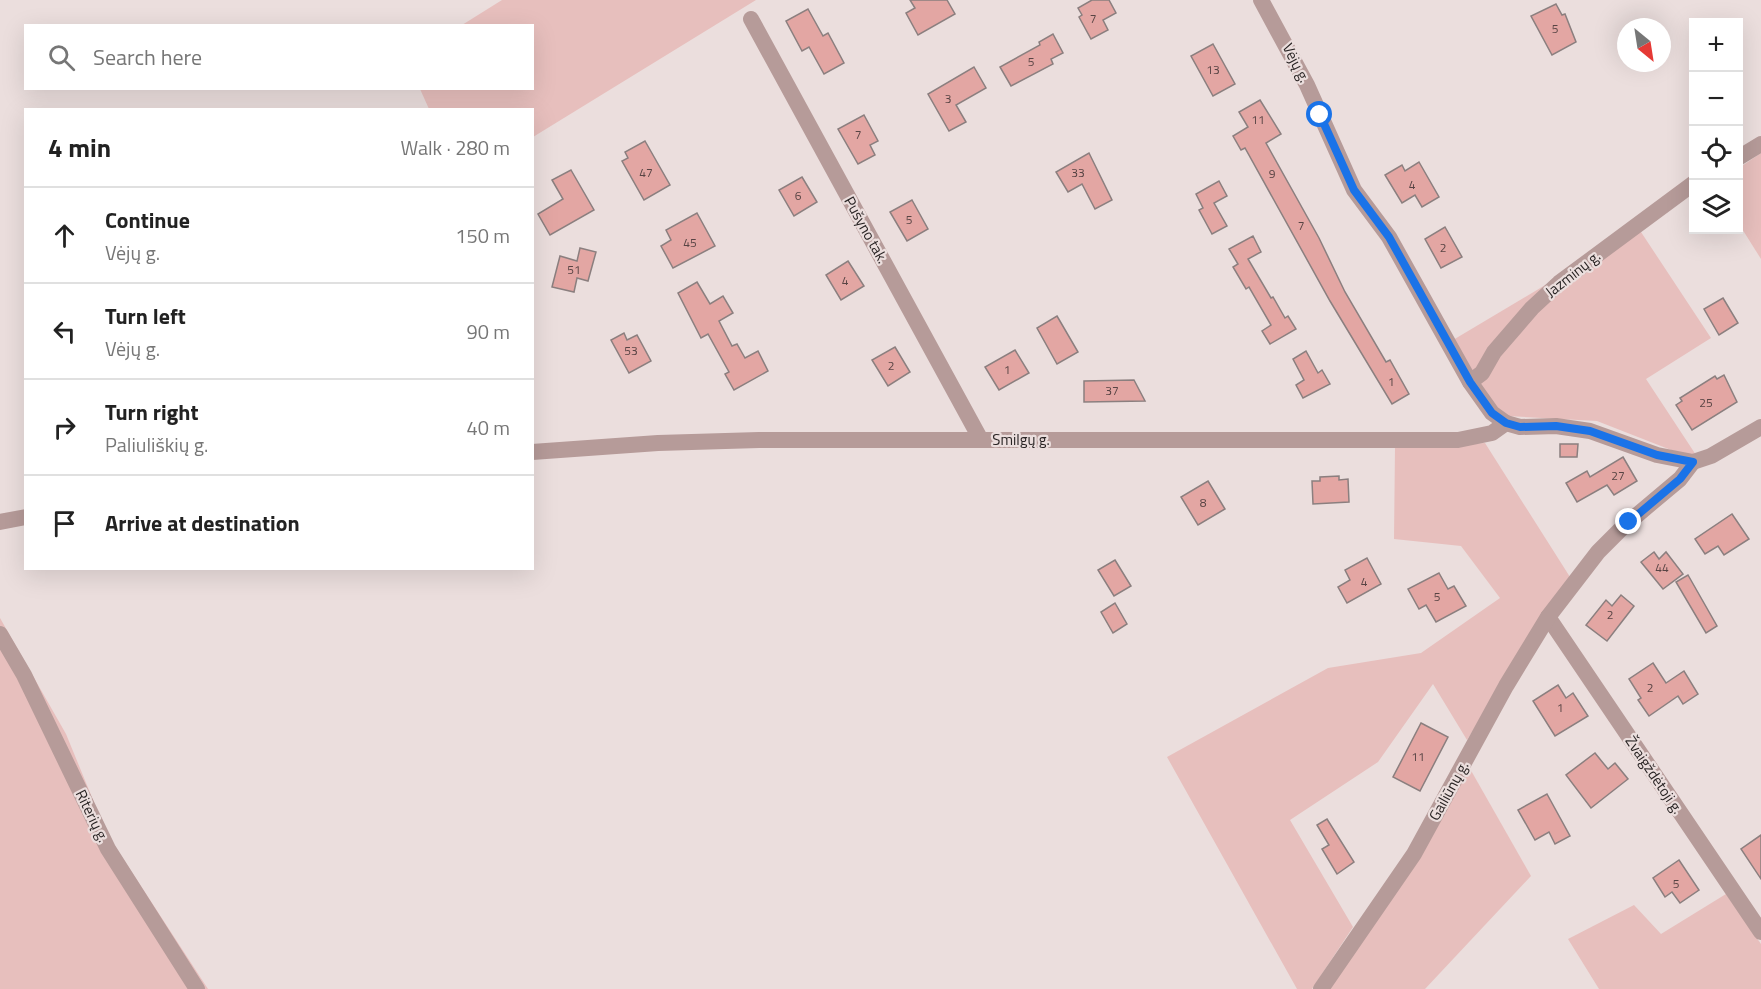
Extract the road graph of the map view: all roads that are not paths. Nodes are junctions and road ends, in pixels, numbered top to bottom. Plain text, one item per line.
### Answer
1 (1261, 0) edge
2 (751, 19) dead end
3 (1761, 144) edge
4 (1743, 155) edge
5 (1689, 187) edge
6 (1470, 382) junction
7 (1506, 423) junction
8 (1761, 427) edge
9 (981, 440) junction
10 (534, 452) edge
11 (1693, 462) junction
12 (24, 518) edge
13 (0, 522) edge
14 (1548, 617) junction
15 (0, 634) edge
16 (1761, 932) edge
17 (197, 989) edge
18 (1321, 989) edge

1 - 6 street, Vėjų g.
2 - 9 street, Pušyno tak.
3 - 4 street
5 - 6 street, Jazminų g.
6 - 7 street, Vėjų g.
7 - 9 street, Smilgų g.
7 - 11 street
8 - 11 street
9 - 10 street, Smilgų g.
11 - 14 street, Gailiūnų g.
12 - 13 street
14 - 16 street, Žvaigždėtoji g.
14 - 18 street, Gailiūnų g.
15 - 17 street, Riterių g.

